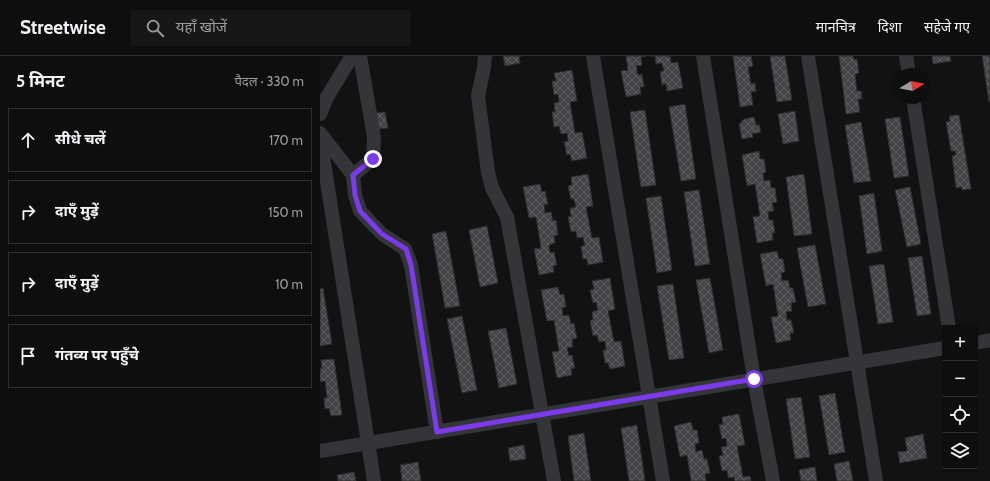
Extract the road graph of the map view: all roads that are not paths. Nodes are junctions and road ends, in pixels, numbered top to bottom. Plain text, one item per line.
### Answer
1 (352, 56) edge
2 (360, 56) edge
3 (485, 56) edge
4 (593, 56) edge
5 (703, 56) edge
6 (808, 56) edge
7 (906, 56) edge
8 (908, 68) edge
9 (914, 104) edge
10 (320, 114) edge
11 (320, 133) edge
12 (320, 137) edge
13 (353, 175) junction
14 (949, 325) edge
15 (990, 340) edge
16 (978, 342) edge
17 (942, 348) edge
18 (856, 362) junction
19 (754, 379) junction
20 (649, 397) junction
21 (543, 414) junction
22 (437, 432) junction
23 (367, 443) junction
24 (320, 451) edge
25 (374, 481) edge
26 (554, 481) edge
27 (664, 481) edge
28 (773, 481) edge
29 (876, 481) edge

1 - 10 street
2 - 13 street
3 - 21 street
4 - 20 street
5 - 19 street
6 - 18 street
7 - 8 street
9 - 14 street
11 - 13 street
12 - 23 street
13 - 22 street
15 - 16 street
17 - 18 street
18 - 19 street
18 - 29 street
19 - 20 street
19 - 28 street
20 - 21 street
20 - 27 street
21 - 22 street
21 - 26 street
22 - 23 street
23 - 24 street
23 - 25 street

